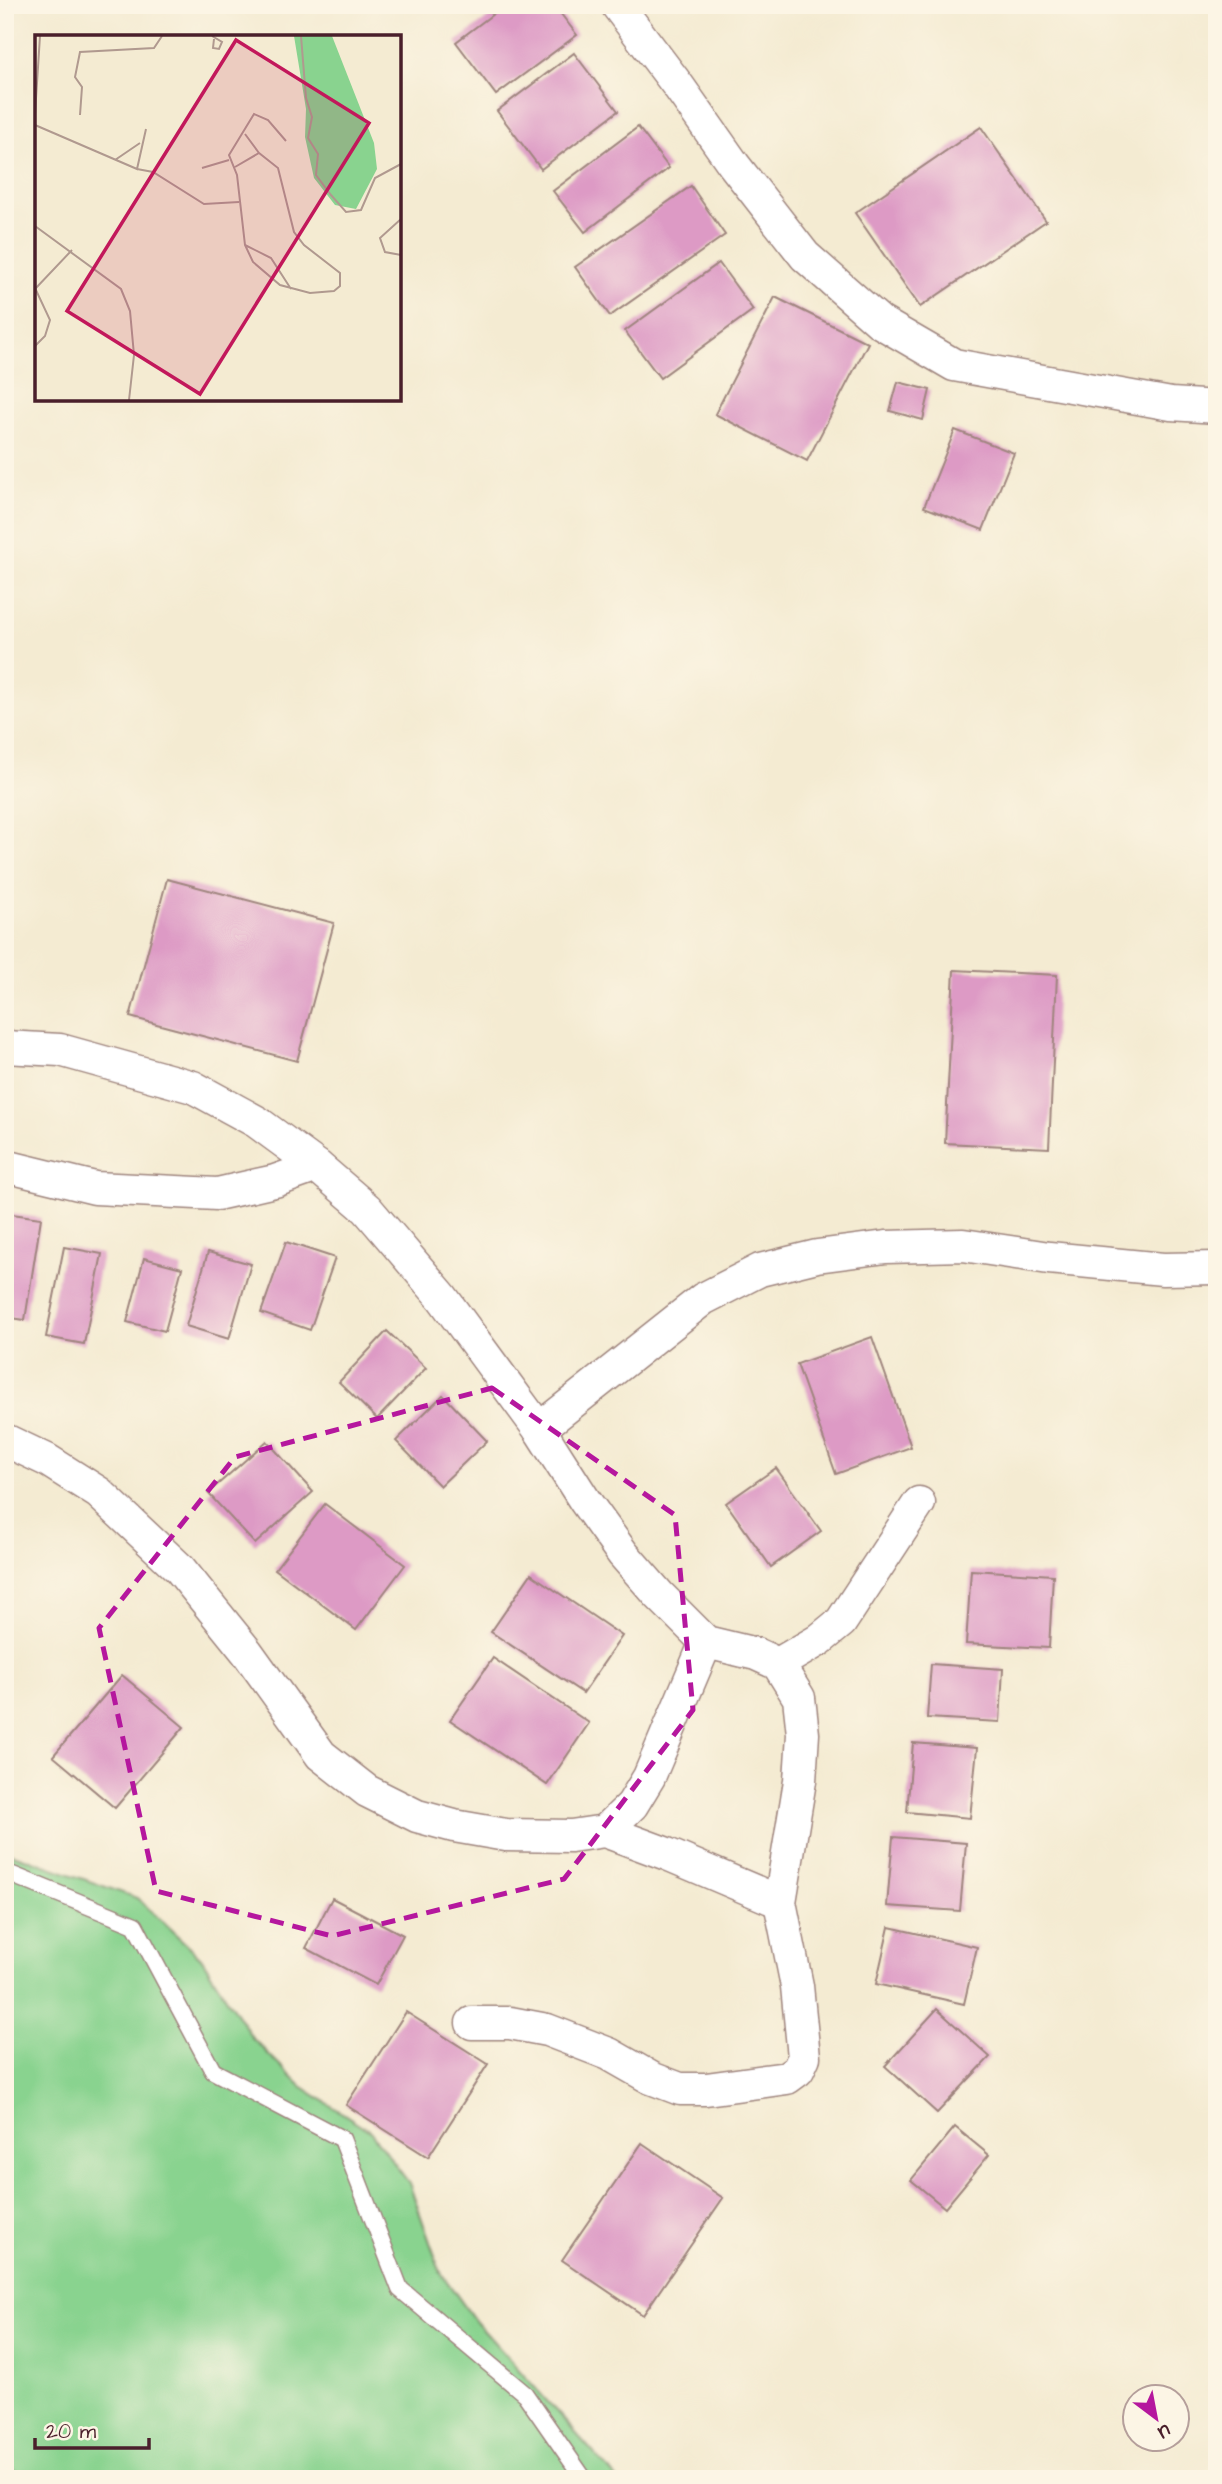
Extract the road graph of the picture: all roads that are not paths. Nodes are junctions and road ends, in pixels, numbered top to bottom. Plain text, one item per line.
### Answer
1 (617, 5) edge
2 (1217, 407) edge
3 (5, 1047) edge
4 (5, 1166) edge
5 (317, 1166) junction
6 (1217, 1268) edge
7 (539, 1429) junction
8 (5, 1440) edge
9 (919, 1503) dead end
10 (706, 1642) junction
11 (778, 1664) junction
12 (605, 1830) junction
13 (5, 1872) edge
14 (780, 1902) junction
15 (472, 2024) dead end
16 (584, 2479) edge

1 - 2 street
3 - 5 street
4 - 5 street
5 - 7 street
6 - 7 street
7 - 10 street
8 - 12 street
9 - 11 street
10 - 11 street
10 - 12 street
11 - 14 street
12 - 14 street
13 - 16 lane
14 - 15 street

